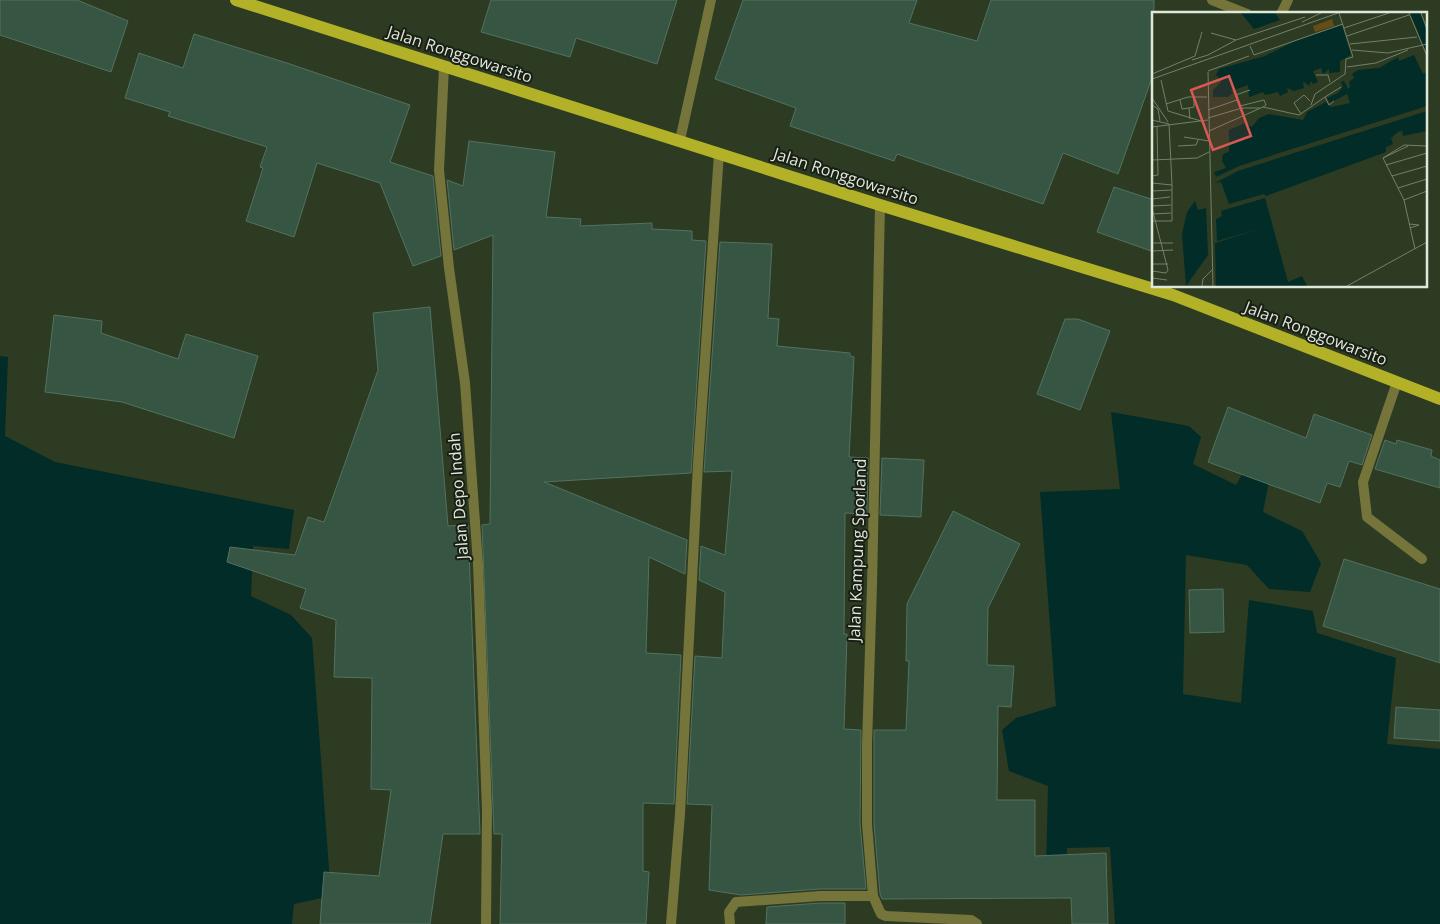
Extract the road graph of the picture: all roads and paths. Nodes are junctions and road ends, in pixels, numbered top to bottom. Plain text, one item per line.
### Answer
1 (236, 0) edge
2 (711, 0) edge
3 (1212, 0) edge
4 (1288, 0) edge
5 (1242, 12) edge
6 (1282, 12) edge
7 (444, 66) junction
8 (680, 140) junction
9 (720, 153) junction
10 (880, 205) junction
11 (1152, 284) edge
12 (1175, 291) edge
13 (1397, 382) junction
14 (1440, 399) edge
15 (1422, 559) dead end
16 (873, 896) junction
17 (486, 924) edge
18 (672, 924) edge
19 (730, 924) edge
20 (977, 924) edge

1 - 7 main road, Jalan Ronggowarsito
2 - 8 street
3 - 5 street
4 - 6 street
7 - 8 main road, Jalan Ronggowarsito
7 - 17 street, Jalan Depo Indah
8 - 9 main road, Jalan Ronggowarsito
9 - 10 main road, Jalan Ronggowarsito
9 - 18 street
10 - 11 main road, Jalan Ronggowarsito
10 - 16 street, Jalan Kampung Sporland
12 - 13 main road, Jalan Ronggowarsito
13 - 14 main road, Jalan Ronggowarsito
13 - 15 street
16 - 19 street
16 - 20 street, Jalan Kampung Sporland

